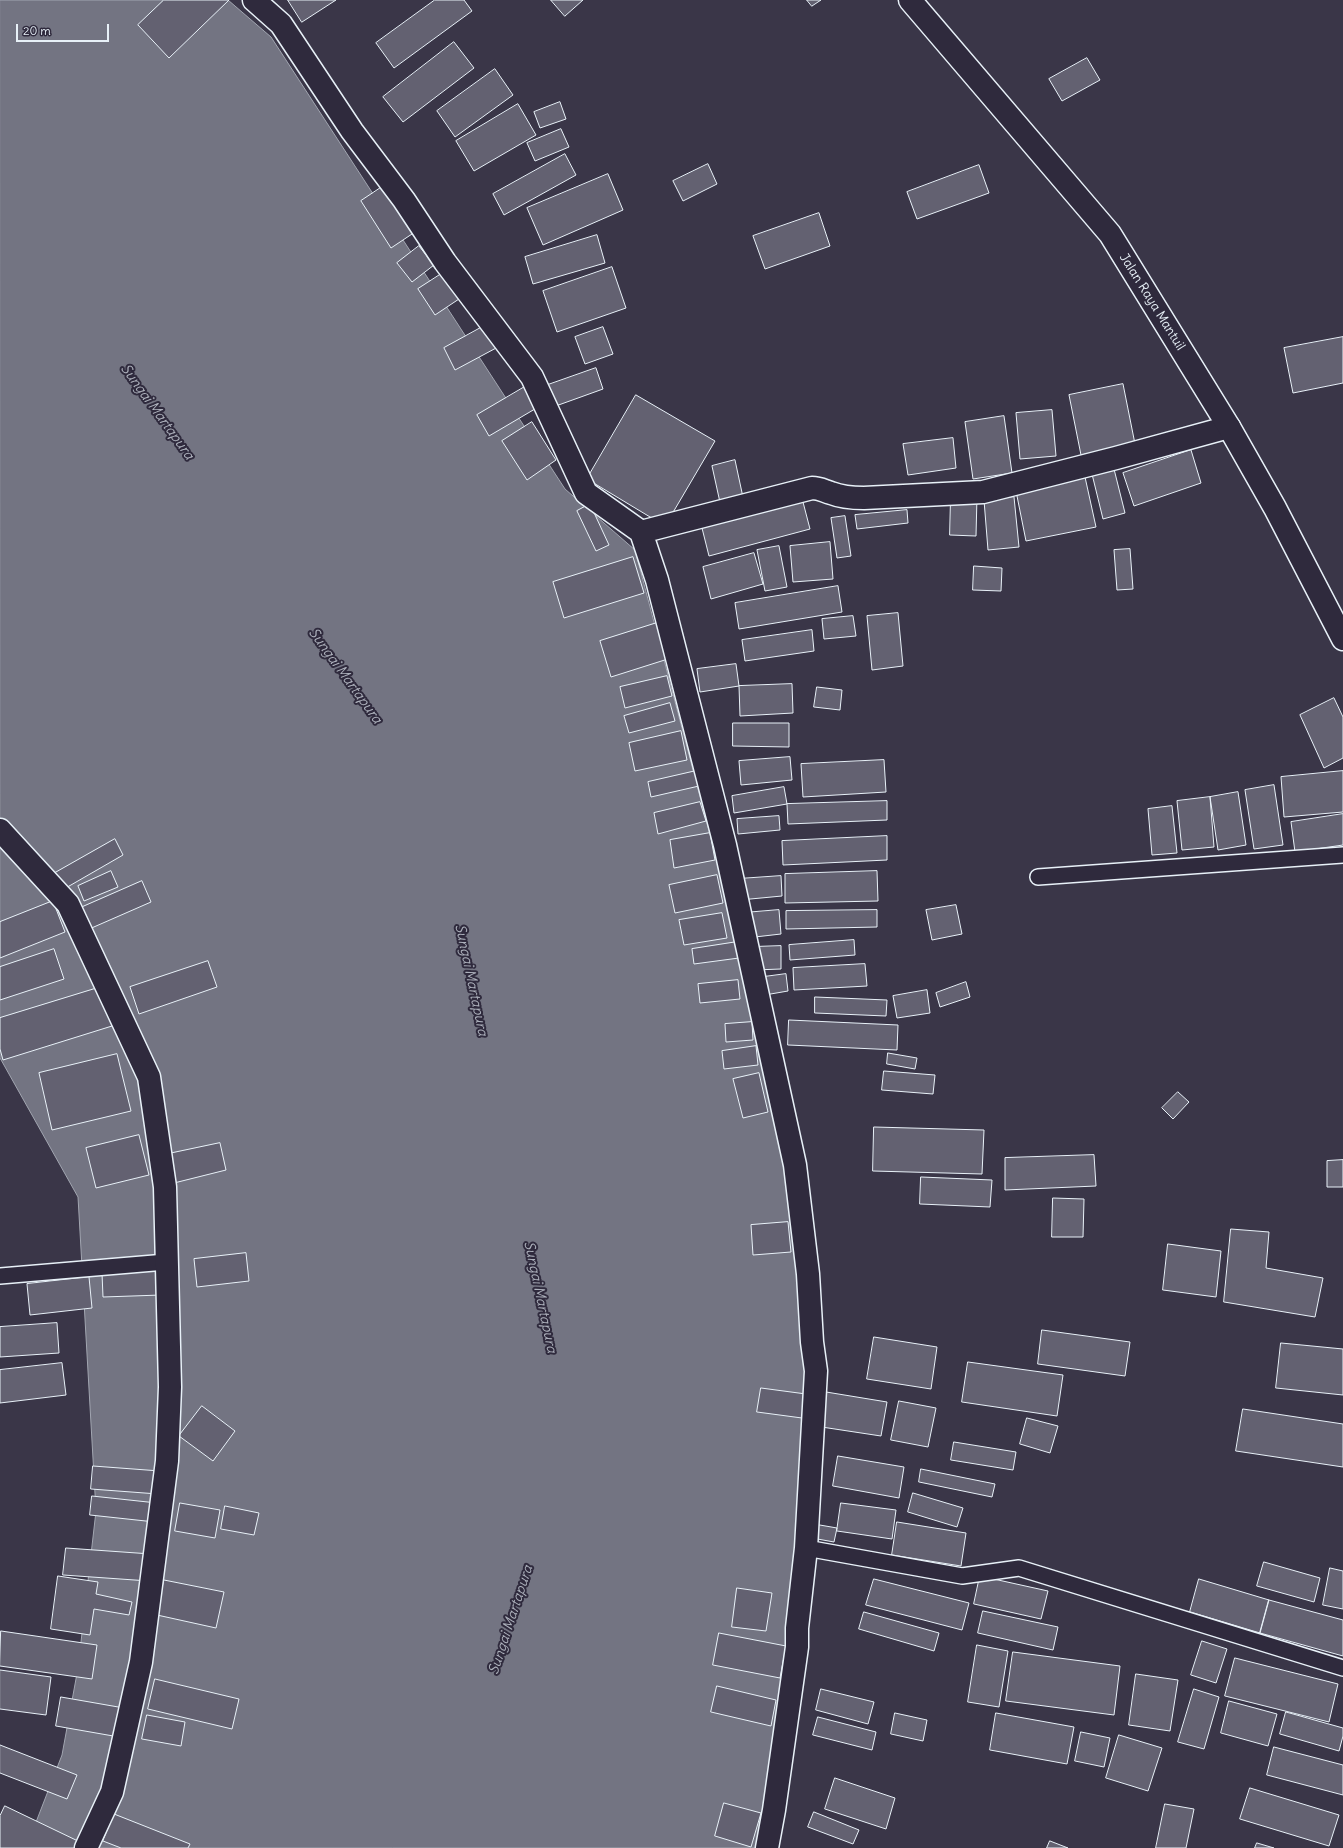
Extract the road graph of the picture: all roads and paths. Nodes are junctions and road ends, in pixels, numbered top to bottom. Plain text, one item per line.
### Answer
1 (254, 0) edge
2 (910, 0) edge
3 (1229, 427) junction
4 (641, 532) junction
5 (1343, 639) edge
6 (0, 830) edge
7 (1343, 855) edge
8 (1038, 877) dead end
9 (166, 1262) junction
10 (0, 1276) edge
11 (806, 1548) junction
12 (1343, 1668) edge
13 (86, 1848) edge
14 (767, 1848) edge

1 - 4 street
2 - 3 street, Jalan Raya Mantuil
3 - 4 street
3 - 5 street, Jalan Raya Mantuil
4 - 11 street
6 - 9 street
7 - 8 lane
9 - 10 lane
9 - 13 street
11 - 12 lane
11 - 14 street

